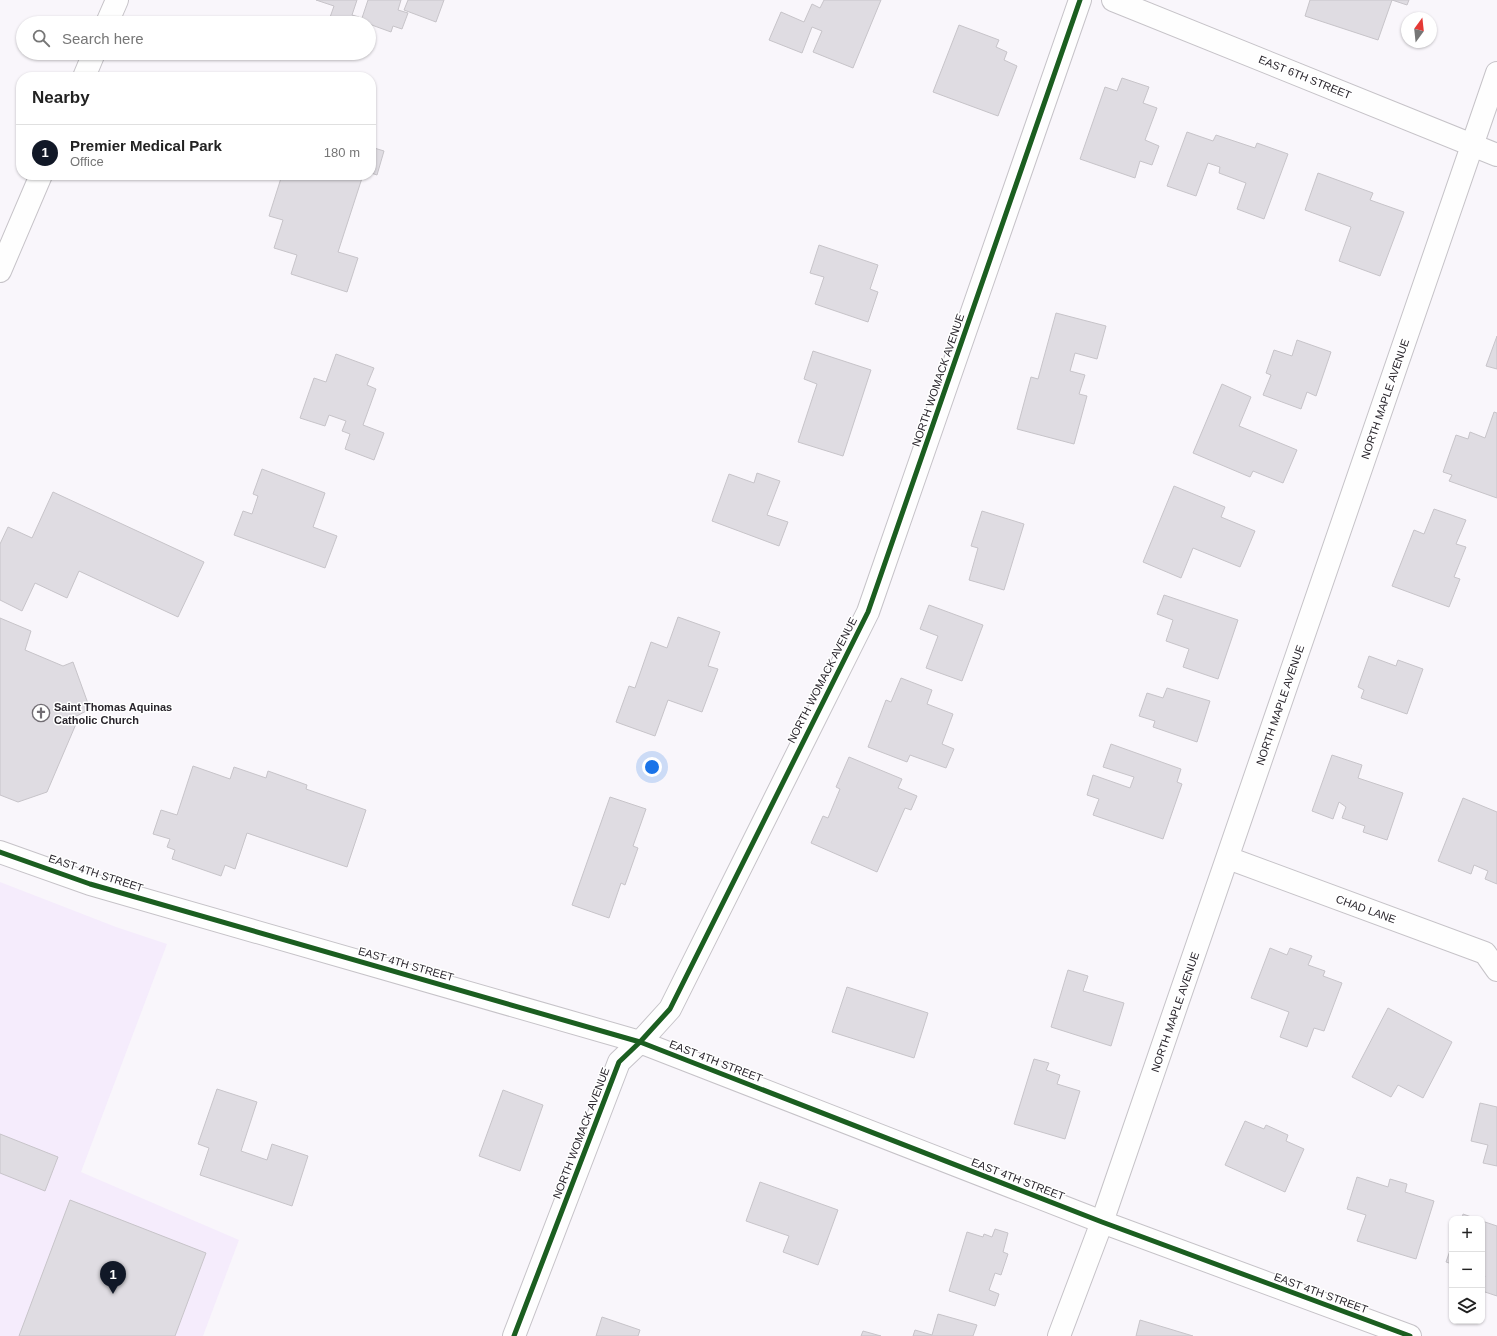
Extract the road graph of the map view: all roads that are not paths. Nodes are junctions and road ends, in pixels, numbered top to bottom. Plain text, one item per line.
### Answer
1 (117, 0) edge
2 (1080, 0) edge
3 (1113, 0) edge
4 (110, 16) edge
5 (91, 60) edge
6 (86, 72) edge
7 (1497, 73) edge
8 (1472, 145) junction
9 (1497, 155) edge
10 (39, 180) edge
11 (0, 271) edge
12 (0, 852) edge
13 (1228, 858) junction
14 (1497, 970) edge
15 (640, 1042) junction
16 (1102, 1222) junction
17 (514, 1336) edge
18 (1059, 1336) edge
19 (1410, 1336) edge

1 - 4 street
2 - 15 street, NORTH WOMACK AVENUE
3 - 8 street, EAST 6TH STREET
5 - 6 street
7 - 8 street, NORTH MAPLE AVENUE
8 - 9 street, EAST 6TH STREET
8 - 13 street, NORTH MAPLE AVENUE
10 - 11 street
12 - 15 street, EAST 4TH STREET
13 - 14 street, CHAD LANE
13 - 16 street, NORTH MAPLE AVENUE
15 - 16 street, EAST 4TH STREET
15 - 17 street, NORTH WOMACK AVENUE
16 - 18 street, NORTH MAPLE AVENUE
16 - 19 street, EAST 4TH STREET

